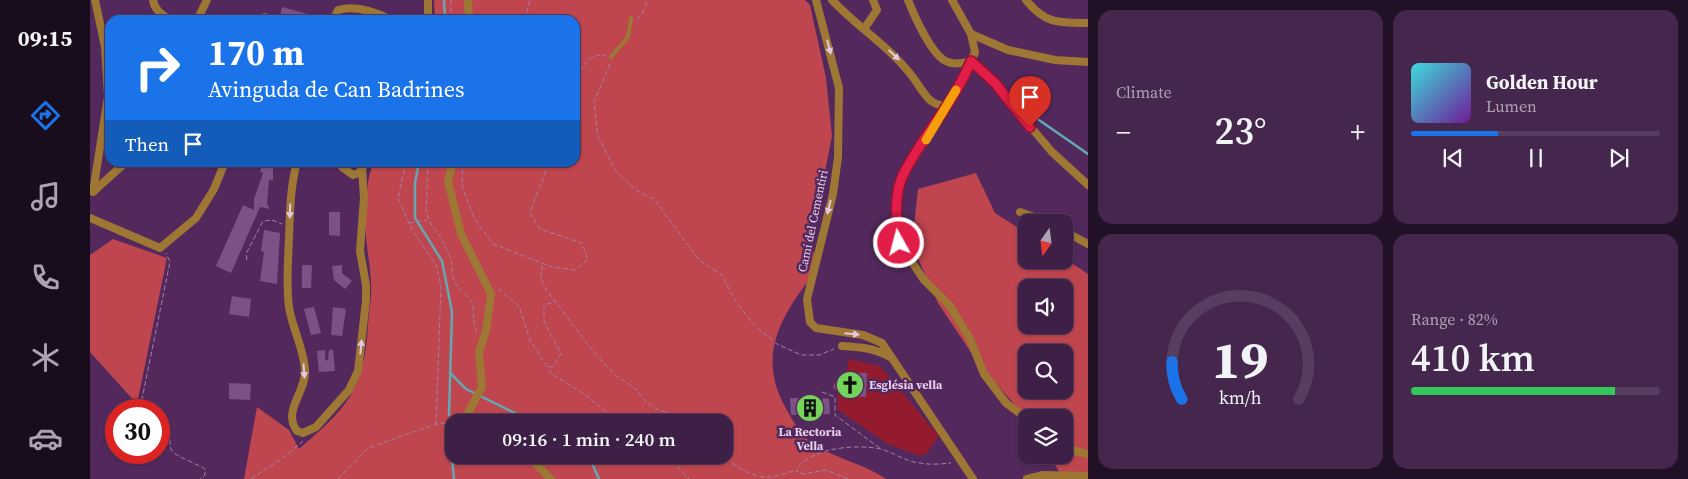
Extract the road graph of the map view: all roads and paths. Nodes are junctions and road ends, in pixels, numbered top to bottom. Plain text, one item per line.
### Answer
1 (95, 0) edge
2 (153, 0) edge
3 (207, 0) edge
4 (428, 0) edge
5 (450, 0) edge
6 (468, 0) edge
7 (530, 0) edge
8 (648, 0) edge
9 (816, 0) edge
10 (832, 0) edge
11 (873, 0) edge
12 (908, 0) edge
13 (952, 0) edge
14 (1026, 0) edge
15 (369, 12) junction
16 (162, 15) edge
17 (200, 15) edge
18 (336, 15) edge
19 (371, 15) edge
20 (378, 15) edge
21 (428, 15) edge
22 (451, 15) edge
23 (469, 15) edge
24 (526, 15) edge
25 (633, 19) joint
26 (1088, 22) edge
27 (864, 29) junction
28 (971, 34) junction
29 (105, 47) edge
30 (610, 57) junction
31 (971, 61) junction
32 (1087, 62) edge
33 (580, 71) edge
34 (948, 106) junction
35 (105, 114) edge
36 (121, 167) edge
37 (223, 167) edge
38 (295, 167) edge
39 (342, 167) edge
40 (363, 167) edge
41 (364, 167) edge
42 (405, 167) edge
43 (428, 167) edge
44 (452, 167) edge
45 (463, 167) edge
46 (547, 167) edge
47 (1088, 184) edge
48 (92, 193) edge
49 (1020, 212) dead end
50 (1026, 214) edge
51 (90, 218) edge
52 (429, 220) junction
53 (408, 224) junction
54 (283, 230) dead end
55 (1073, 236) edge
56 (1088, 244) edge
57 (160, 248) junction
58 (247, 260) dead end
59 (542, 264) junction
60 (496, 288) dead end
61 (556, 302) junction
62 (482, 340) junction
63 (842, 346) joint
64 (894, 360) junction
65 (548, 367) junction
66 (822, 392) dead end
67 (142, 399) edge
68 (1018, 412) edge
69 (466, 414) edge
70 (609, 414) edge
71 (672, 414) edge
72 (445, 423) edge
73 (436, 424) junction
74 (170, 427) edge
75 (311, 431) junction
76 (170, 448) edge
77 (170, 448) edge
78 (882, 450) junction
79 (1073, 450) edge
80 (1088, 454) edge
81 (962, 462) junction
82 (536, 464) edge
83 (675, 464) edge
84 (732, 464) edge
85 (796, 471) junction
86 (1088, 476) edge
87 (200, 479) edge
88 (251, 479) edge
89 (338, 479) edge
90 (551, 479) edge
91 (689, 479) edge
92 (848, 479) edge
93 (973, 479) edge
94 (1027, 479) edge

1 - 29 street
2 - 16 street
3 - 17 street
4 - 21 street
5 - 22 path
6 - 23 street
7 - 24 path
8 - 25 path
9 -> 64 street, Camí del Cementiri
10 - 27 street
11 - 27 street
12 - 31 street
13 - 28 street
14 - 26 street
15 - 18 street
15 - 19 lane
15 - 20 street
25 - 30 lane
27 -> 34 street
28 - 31 street
28 - 32 street
30 - 33 path
30 - 63 path
31 - 34 street
31 - 47 street
34 - 68 street
35 - 48 street
36 - 48 street
37 - 57 street
38 -> 75 street
39 - 40 street
75 -> 41 street
42 - 53 path
43 - 52 path
44 - 62 street
45 - 59 path
46 - 59 path
49 - 50 street
51 - 57 street
52 - 53 path
52 - 62 path
53 - 73 path
54 - 58 path
55 - 56 street
57 - 67 path
59 - 61 path
60 - 65 path
61 - 65 path
61 - 71 path
62 - 69 street
63 - 64 street
64 - 81 street, Camí del Cementiri
65 - 70 path
66 - 78 path
72 - 73 path
73 - 89 path
74 - 76 path
75 - 88 path
77 - 87 path
78 - 81 path
78 - 85 path
79 - 80 street
81 - 93 street, Camí del Cementiri
82 - 90 street
83 - 91 path
84 - 85 path
85 - 92 path
86 - 94 street

